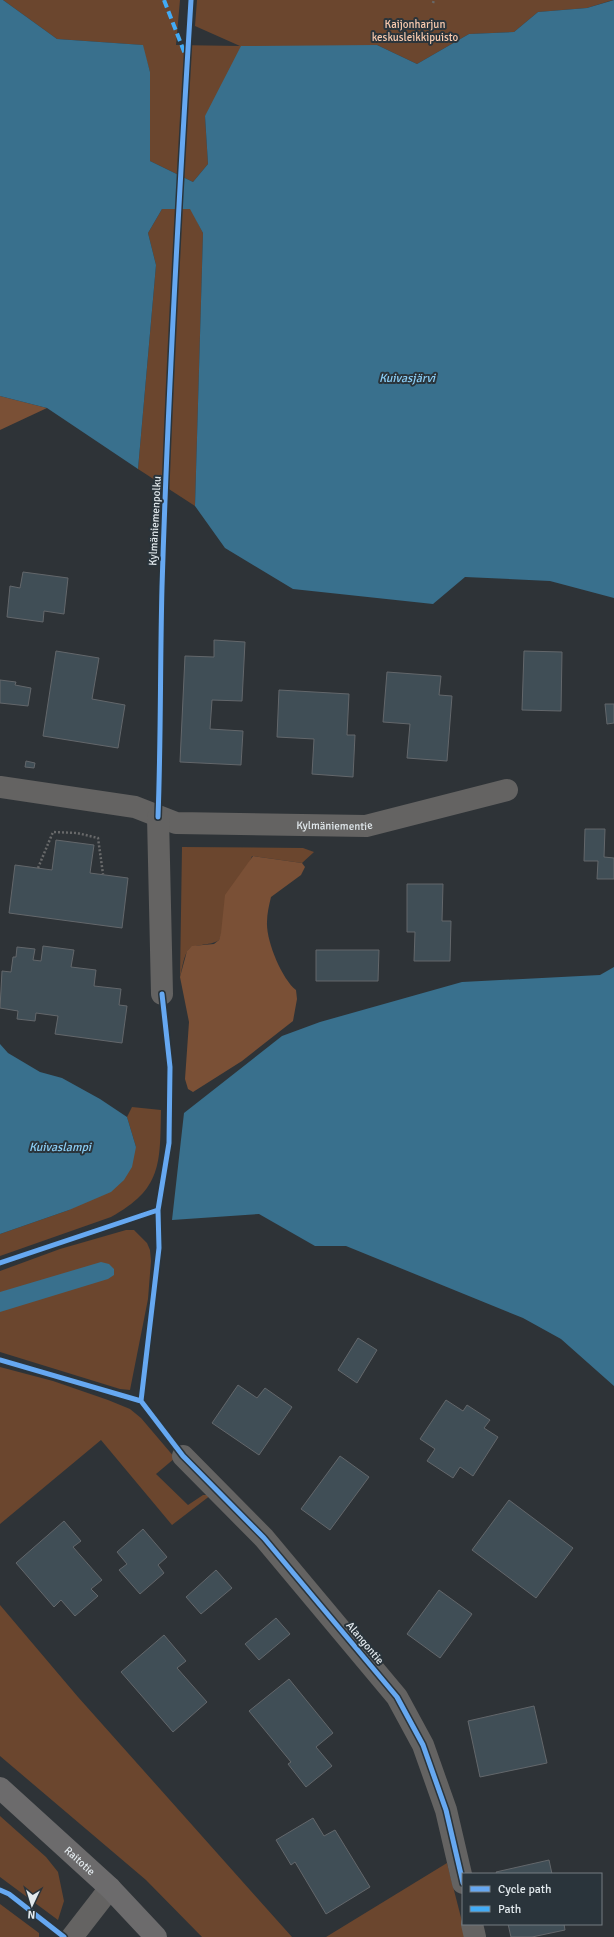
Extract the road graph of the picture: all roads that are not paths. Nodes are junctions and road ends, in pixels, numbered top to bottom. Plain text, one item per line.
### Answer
1 (0, 787) edge
2 (507, 790) dead end
3 (158, 817) junction
4 (162, 994) dead end
5 (183, 1456) dead end
6 (0, 1788) edge
7 (462, 1879) edge
8 (110, 1888) junction
9 (472, 1925) edge
10 (72, 1937) edge
11 (156, 1937) edge
12 (475, 1937) edge

1 - 3 street, Kylmäniementie
2 - 3 street, Kylmäniementie
3 - 4 street
5 - 7 street, Alangontie
6 - 8 main road, Raitotie
8 - 10 street
8 - 11 main road, Raitotie
9 - 12 street

